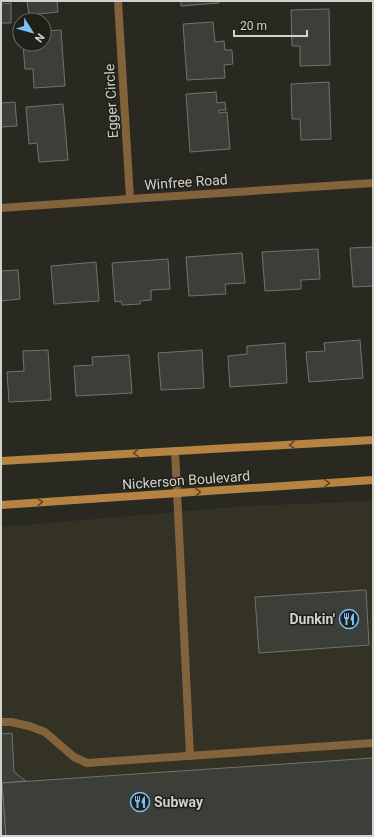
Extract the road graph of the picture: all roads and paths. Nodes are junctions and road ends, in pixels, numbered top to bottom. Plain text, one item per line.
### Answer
1 (118, 1) edge
2 (373, 183) edge
3 (130, 199) junction
4 (1, 208) edge
5 (373, 440) edge
6 (175, 451) junction
7 (1, 461) edge
8 (373, 480) edge
9 (176, 493) junction
10 (1, 505) edge
11 (1, 722) edge
12 (373, 743) edge
13 (190, 756) junction

1 - 3 street, Egger Circle
2 - 3 street, Winfree Road
3 - 4 street, Winfree Road
5 -> 6 street, Nickerson Boulevard
6 -> 7 street, Nickerson Boulevard
6 - 9 street
9 -> 8 street, Nickerson Boulevard
10 -> 9 street, Nickerson Boulevard
9 - 13 street
11 - 13 street
12 - 13 street

